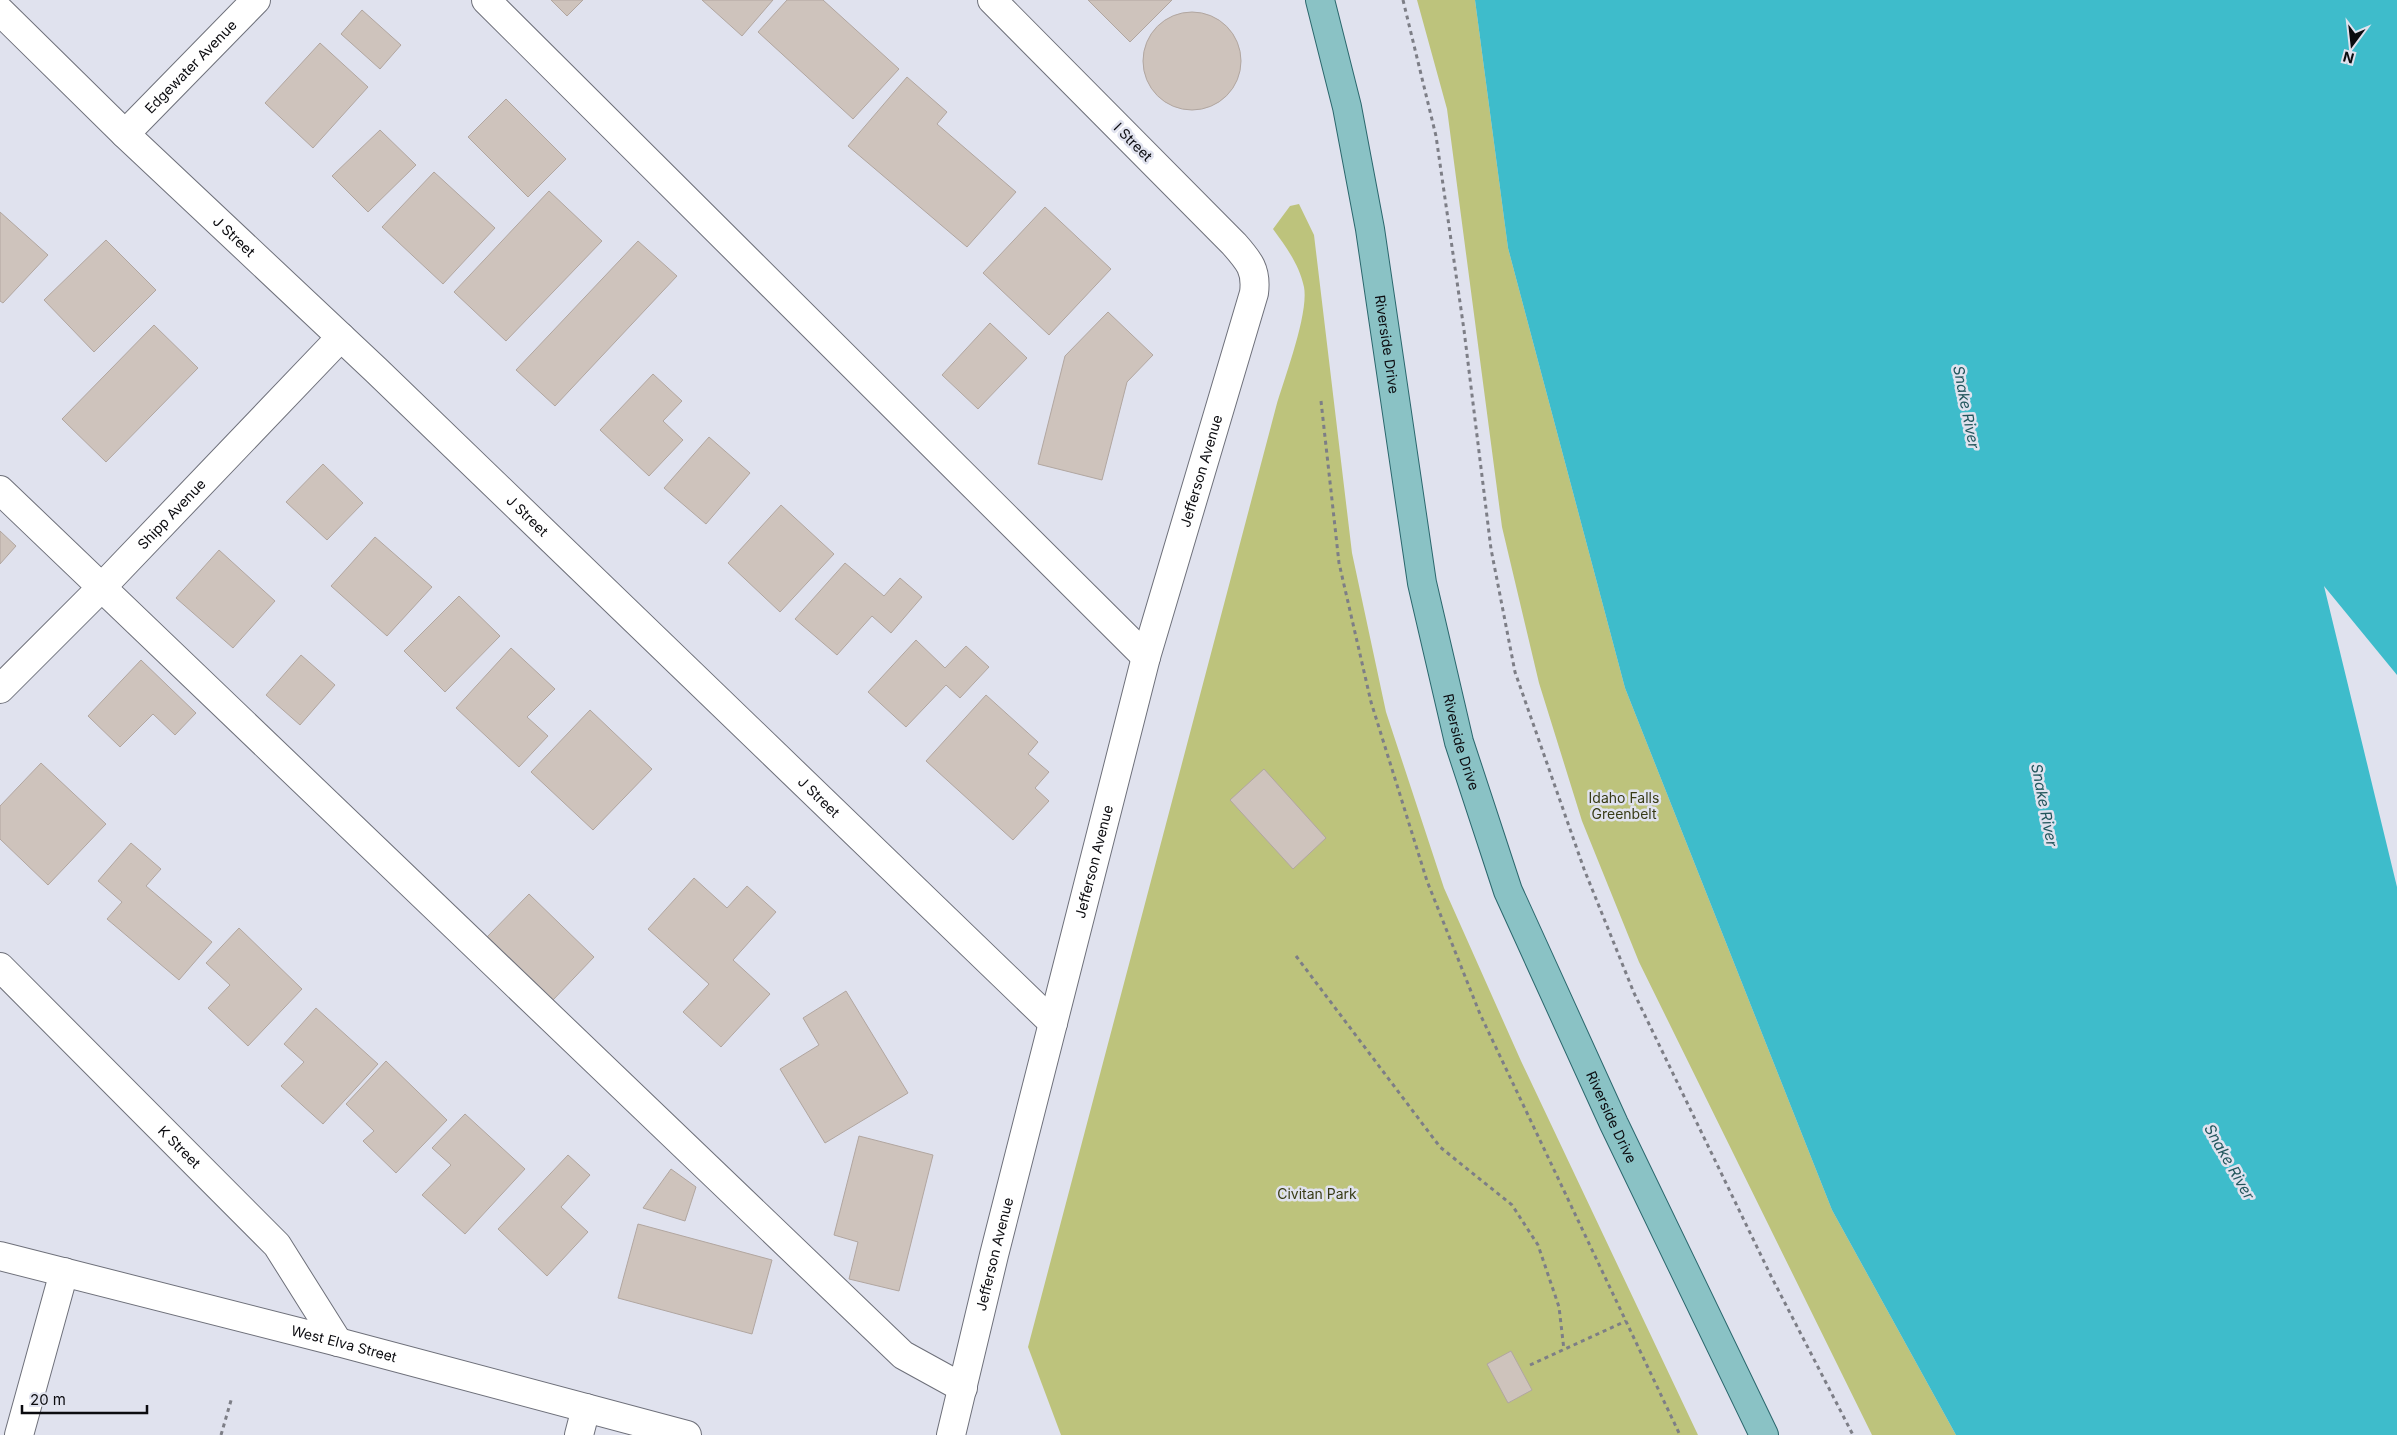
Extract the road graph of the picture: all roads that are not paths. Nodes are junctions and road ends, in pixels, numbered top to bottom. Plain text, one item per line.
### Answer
1 (256, 0) edge
2 (486, 0) edge
3 (992, 0) edge
4 (1320, 0) edge
5 (0, 11) edge
6 (125, 134) junction
7 (1254, 293) joint
8 (341, 337) junction
9 (0, 490) edge
10 (102, 588) junction
11 (1146, 657) junction
12 (0, 689) edge
13 (0, 967) edge
14 (1054, 1023) junction
15 (0, 1256) edge
16 (64, 1272) junction
17 (338, 1342) junction
18 (964, 1388) junction
19 (586, 1408) junction
20 (19, 1435) edge
21 (579, 1435) edge
22 (687, 1435) edge
23 (951, 1435) edge
24 (1764, 1435) edge

1 - 6 street, Edgewater Avenue
2 - 11 street
3 - 7 street, I Street
4 - 24 main road, Riverside Drive
5 - 6 street, J Street
6 - 8 street, J Street
7 - 11 street, Jefferson Avenue
8 - 10 street, Shipp Avenue
8 - 14 street, J Street
9 - 10 street
10 - 12 street, Shipp Avenue
10 - 18 street
11 - 14 street, Jefferson Avenue
13 - 17 street, K Street
14 - 18 street, Jefferson Avenue
15 - 16 street, West Elva Street
16 - 17 street, West Elva Street
16 - 20 street
17 - 19 street, West Elva Street
18 - 23 street, Jefferson Avenue
19 - 21 street
19 - 22 street, West Elva Street

